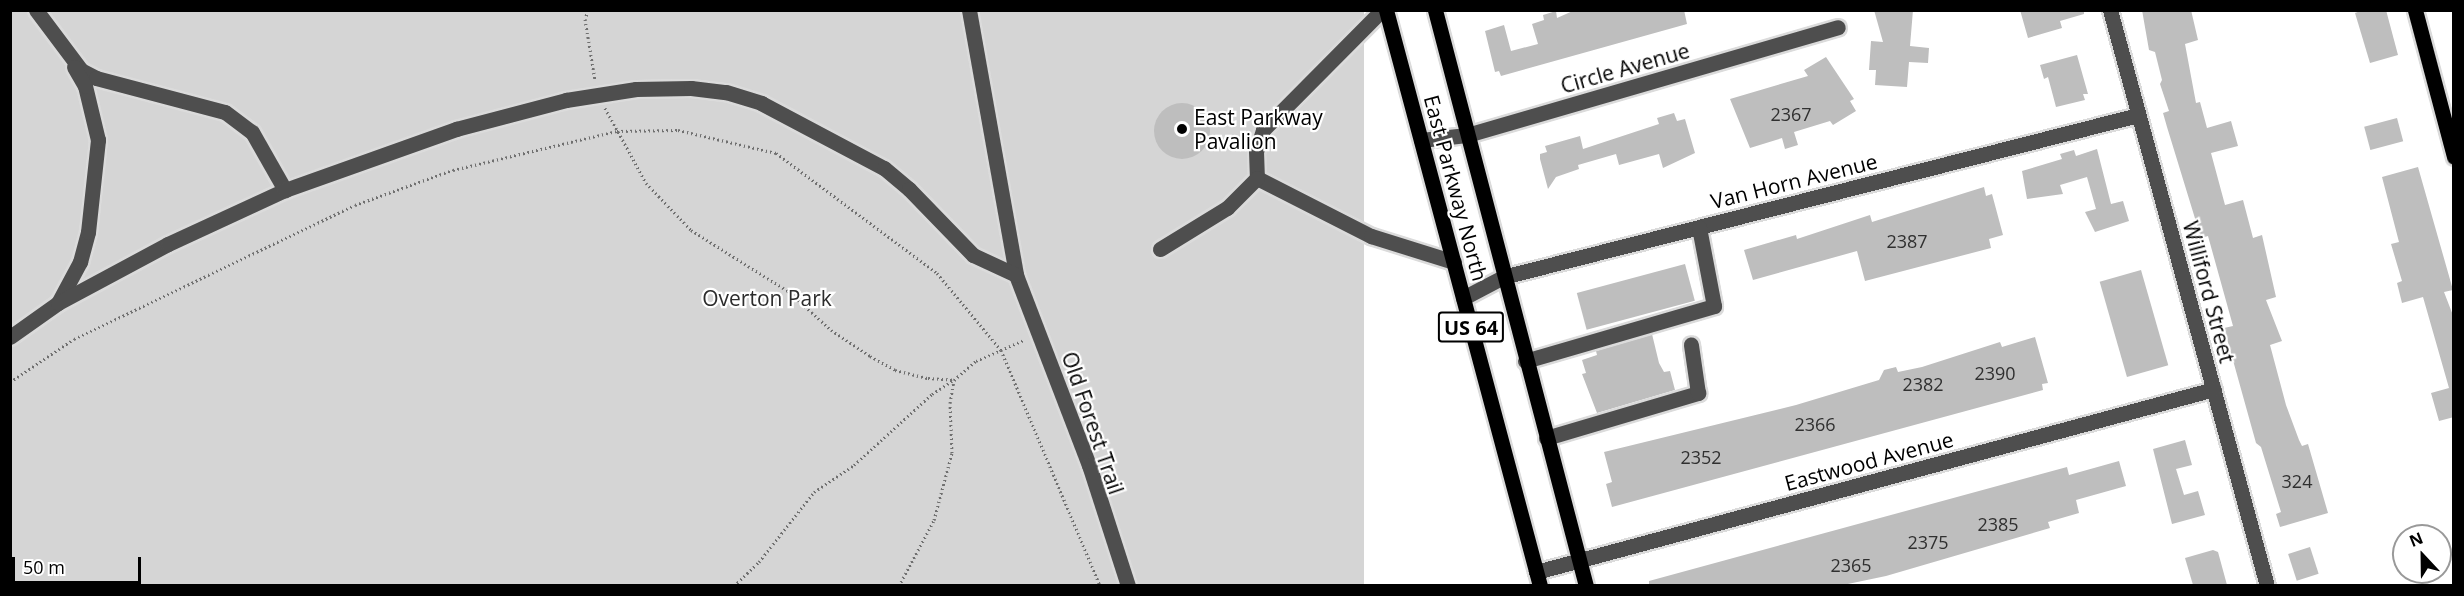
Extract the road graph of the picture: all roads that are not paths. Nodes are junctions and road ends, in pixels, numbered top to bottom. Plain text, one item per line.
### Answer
1 (36, 10) edge
2 (969, 10) edge
3 (1384, 10) edge
4 (1435, 10) edge
5 (2110, 10) edge
6 (2415, 10) edge
7 (1838, 27) dead end
8 (59, 41) junction
9 (2138, 115) junction
10 (2448, 115) edge
11 (1467, 135) junction
12 (1421, 140) junction
13 (2454, 157) edge
14 (1257, 178) junction
15 (285, 190) junction
16 (1699, 227) junction
17 (1160, 249) dead end
18 (1454, 262) junction
19 (1016, 274) junction
20 (1503, 278) junction
21 (1463, 298) junction
22 (58, 303) junction
23 (10, 337) edge
24 (1691, 345) dead end
25 (1525, 361) junction
26 (2214, 389) junction
27 (1546, 438) junction
28 (1580, 561) junction
29 (1538, 579) edge
30 (1128, 585) edge
31 (1586, 585) edge
32 (2267, 585) edge

1 - 8 street
2 - 19 street, Old Forest Trail
3 - 12 main road, East Parkway North / US 64
3 - 14 street
4 - 11 main road, East Parkway North / US 64
5 - 9 street, Williford Street
6 - 10 main road
7 - 11 street, Circle Avenue
8 - 15 street
8 - 22 street
9 - 16 street, Van Horn Avenue
9 - 26 street, Williford Street
10 - 13 main road
11 - 12 street, Circle Avenue
11 - 20 main road, East Parkway North / US 64
12 - 18 main road, East Parkway North / US 64
14 - 17 street
14 - 18 street
15 - 19 street
15 - 22 street
16 - 20 street, Van Horn Avenue
16 - 25 street
18 - 21 main road, East Parkway North / US 64
19 - 30 street, Old Forest Trail
20 - 21 street, Van Horn Avenue
20 - 25 main road, East Parkway North / US 64
21 - 29 main road, East Parkway North / US 64
22 - 23 street
24 - 27 street
25 - 27 main road, East Parkway North / US 64
26 - 28 street, Eastwood Avenue
26 - 32 street, Williford Street
27 - 28 main road, East Parkway North / US 64
28 - 29 street, Eastwood Avenue
28 - 31 main road, East Parkway North / US 64

